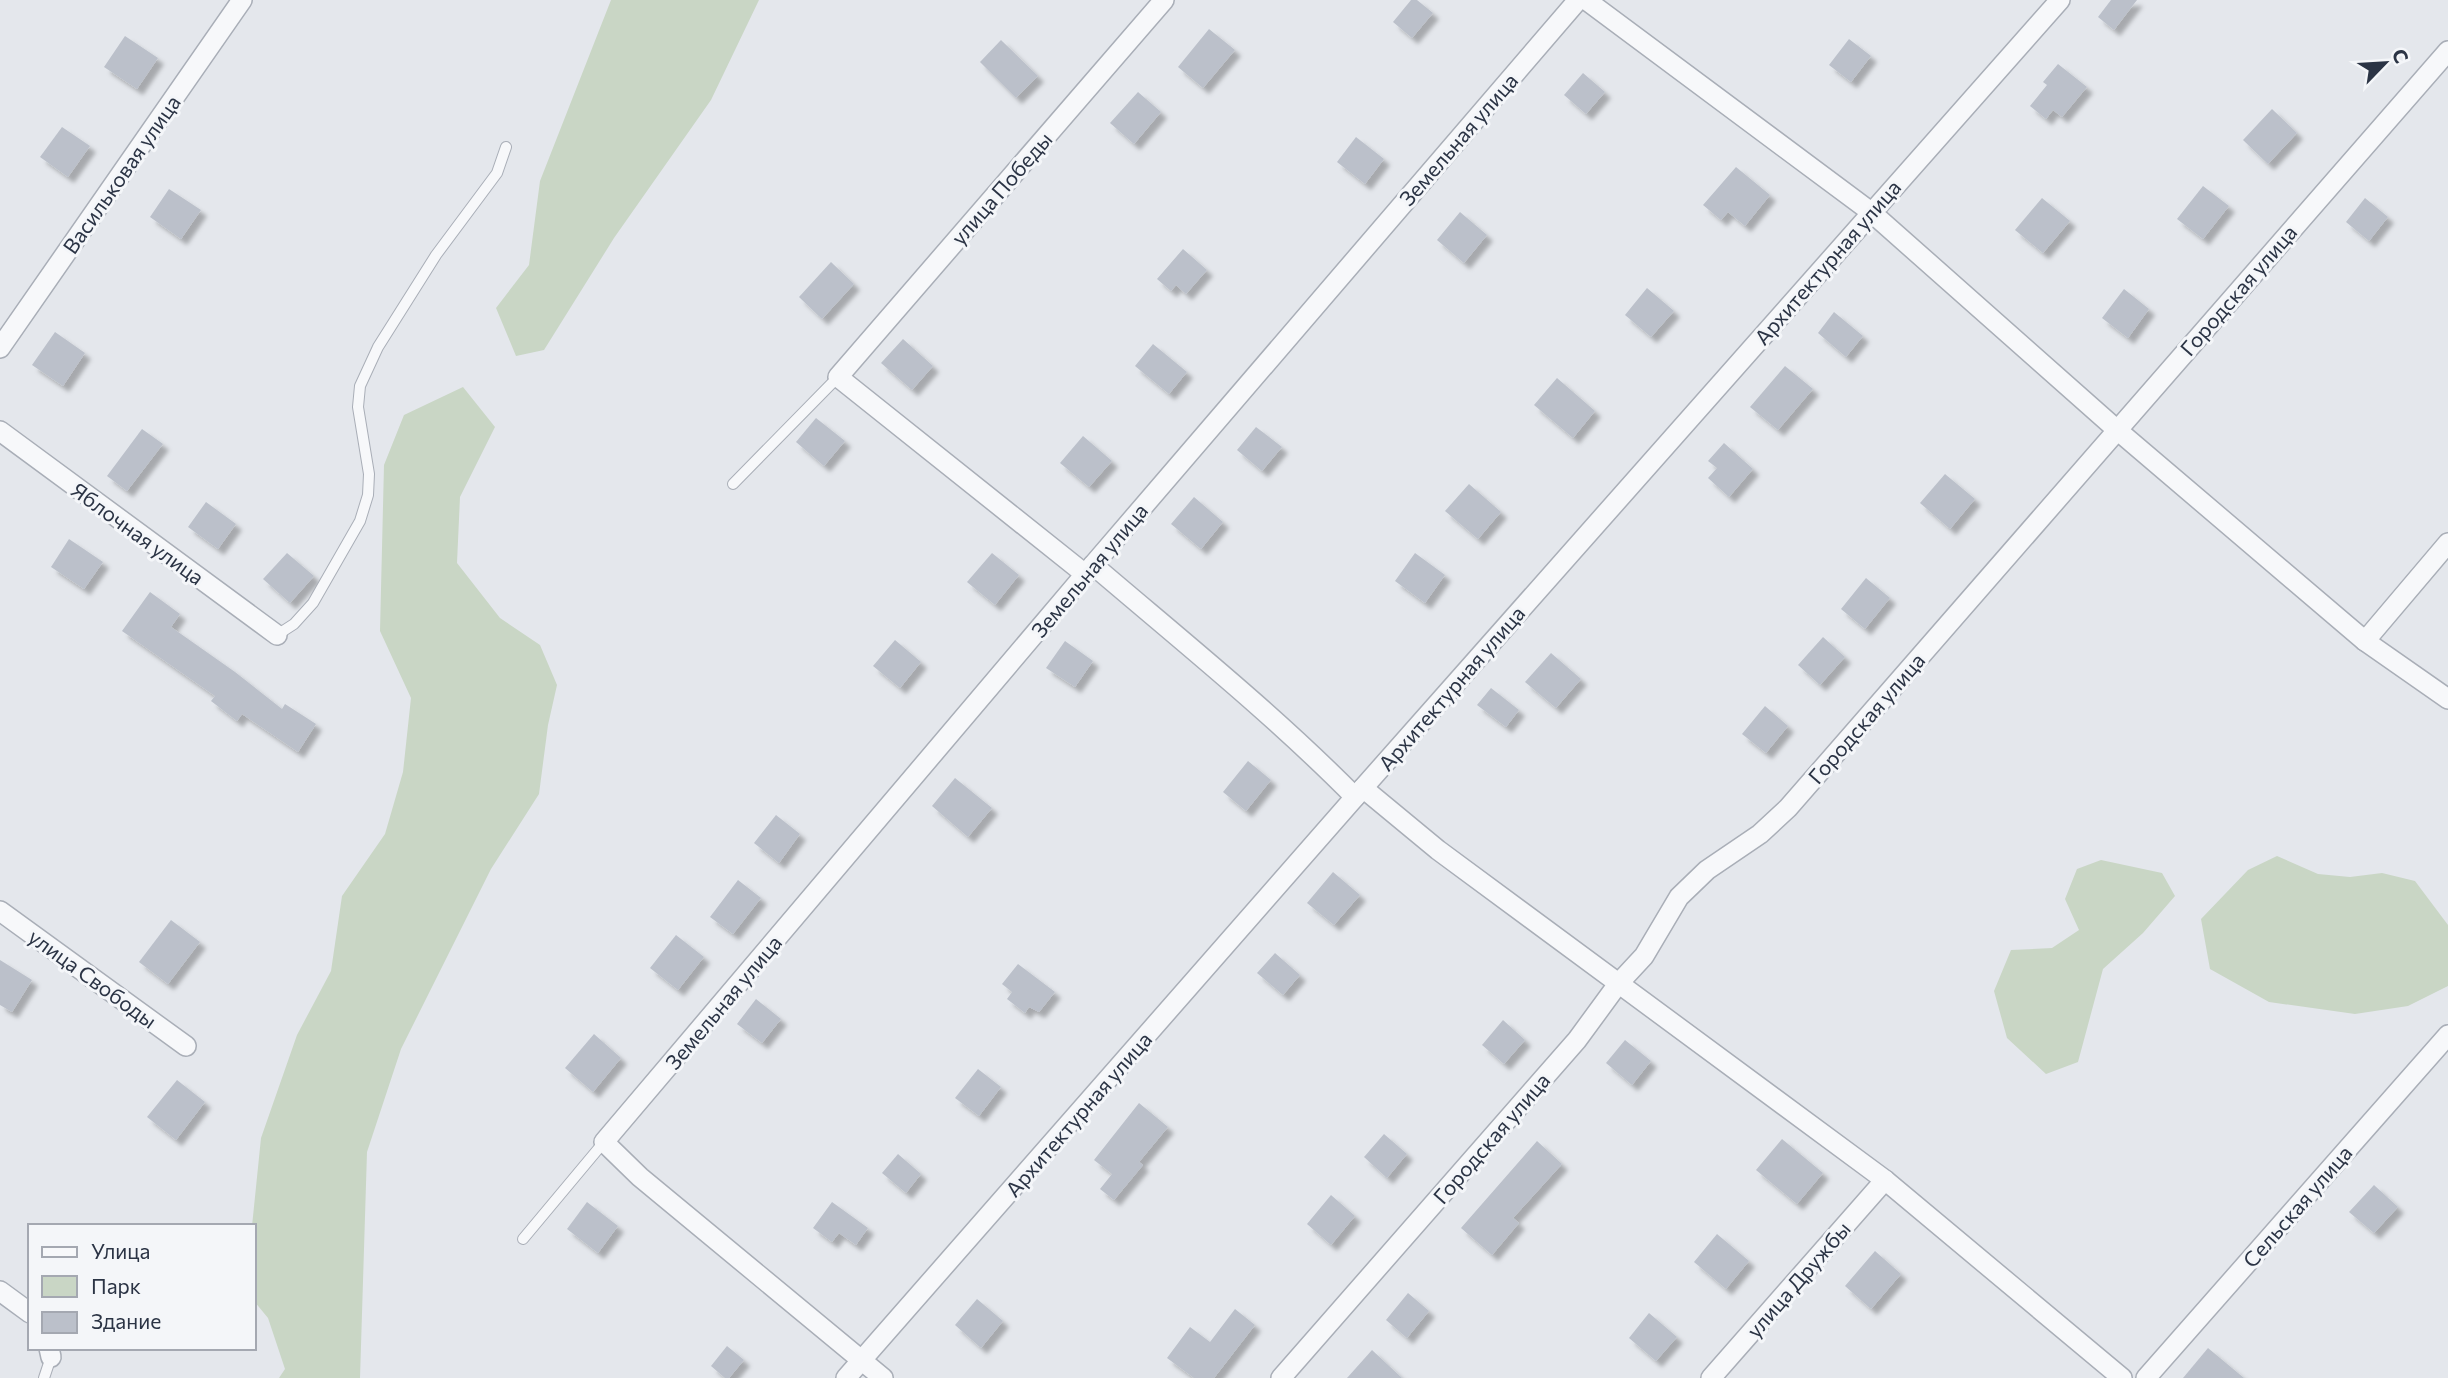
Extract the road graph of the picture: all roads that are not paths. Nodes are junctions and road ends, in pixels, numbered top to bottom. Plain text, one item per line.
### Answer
1 (242, 0) edge
2 (1164, 0) edge
3 (1578, 0) edge
4 (1586, 0) edge
5 (2060, 0) edge
6 (2448, 51) edge
7 (506, 147) dead end
8 (1871, 212) junction
9 (0, 348) edge
10 (838, 377) junction
11 (2116, 429) junction
12 (0, 431) edge
13 (733, 484) dead end
14 (2448, 544) edge
15 (1089, 570) junction
16 (277, 635) joint
17 (2365, 642) junction
18 (2448, 699) edge
19 (1359, 793) junction
20 (0, 911) edge
21 (1618, 984) junction
22 (2448, 1035) edge
23 (186, 1046) dead end
24 (604, 1142) junction
25 (1885, 1180) junction
26 (523, 1239) dead end
27 (0, 1291) edge
28 (28, 1312) edge
29 (50, 1353) edge
30 (862, 1360) junction
31 (44, 1378) edge
32 (846, 1378) edge
33 (883, 1378) edge
34 (1281, 1378) edge
35 (1711, 1378) edge
36 (2122, 1378) edge
37 (2146, 1378) edge

1 - 9 street, Васильковая улица
2 - 10 street, улица Победы
3 - 15 street, Земельная улица
4 - 8 street
5 - 8 street, Архитектурная улица
6 - 11 street, Городская улица
7 - 16 lane
8 - 11 street
8 - 19 street, Архитектурная улица
10 - 13 lane
10 - 15 street
11 - 17 street
11 - 21 street, Городская улица
12 - 16 street, Яблочная улица
14 - 17 street
15 - 19 street
15 - 24 street, Земельная улица
17 - 18 street
19 - 21 street
19 - 30 street, Архитектурная улица
20 - 23 street, улица Свободы
21 - 25 street
21 - 34 street, Городская улица
22 - 37 street, Сельская улица
24 - 26 lane
24 - 30 street
25 - 35 street, улица Дружбы
25 - 36 street
27 - 28 street
29 - 31 lane
30 - 32 street, Архитектурная улица
30 - 33 street

